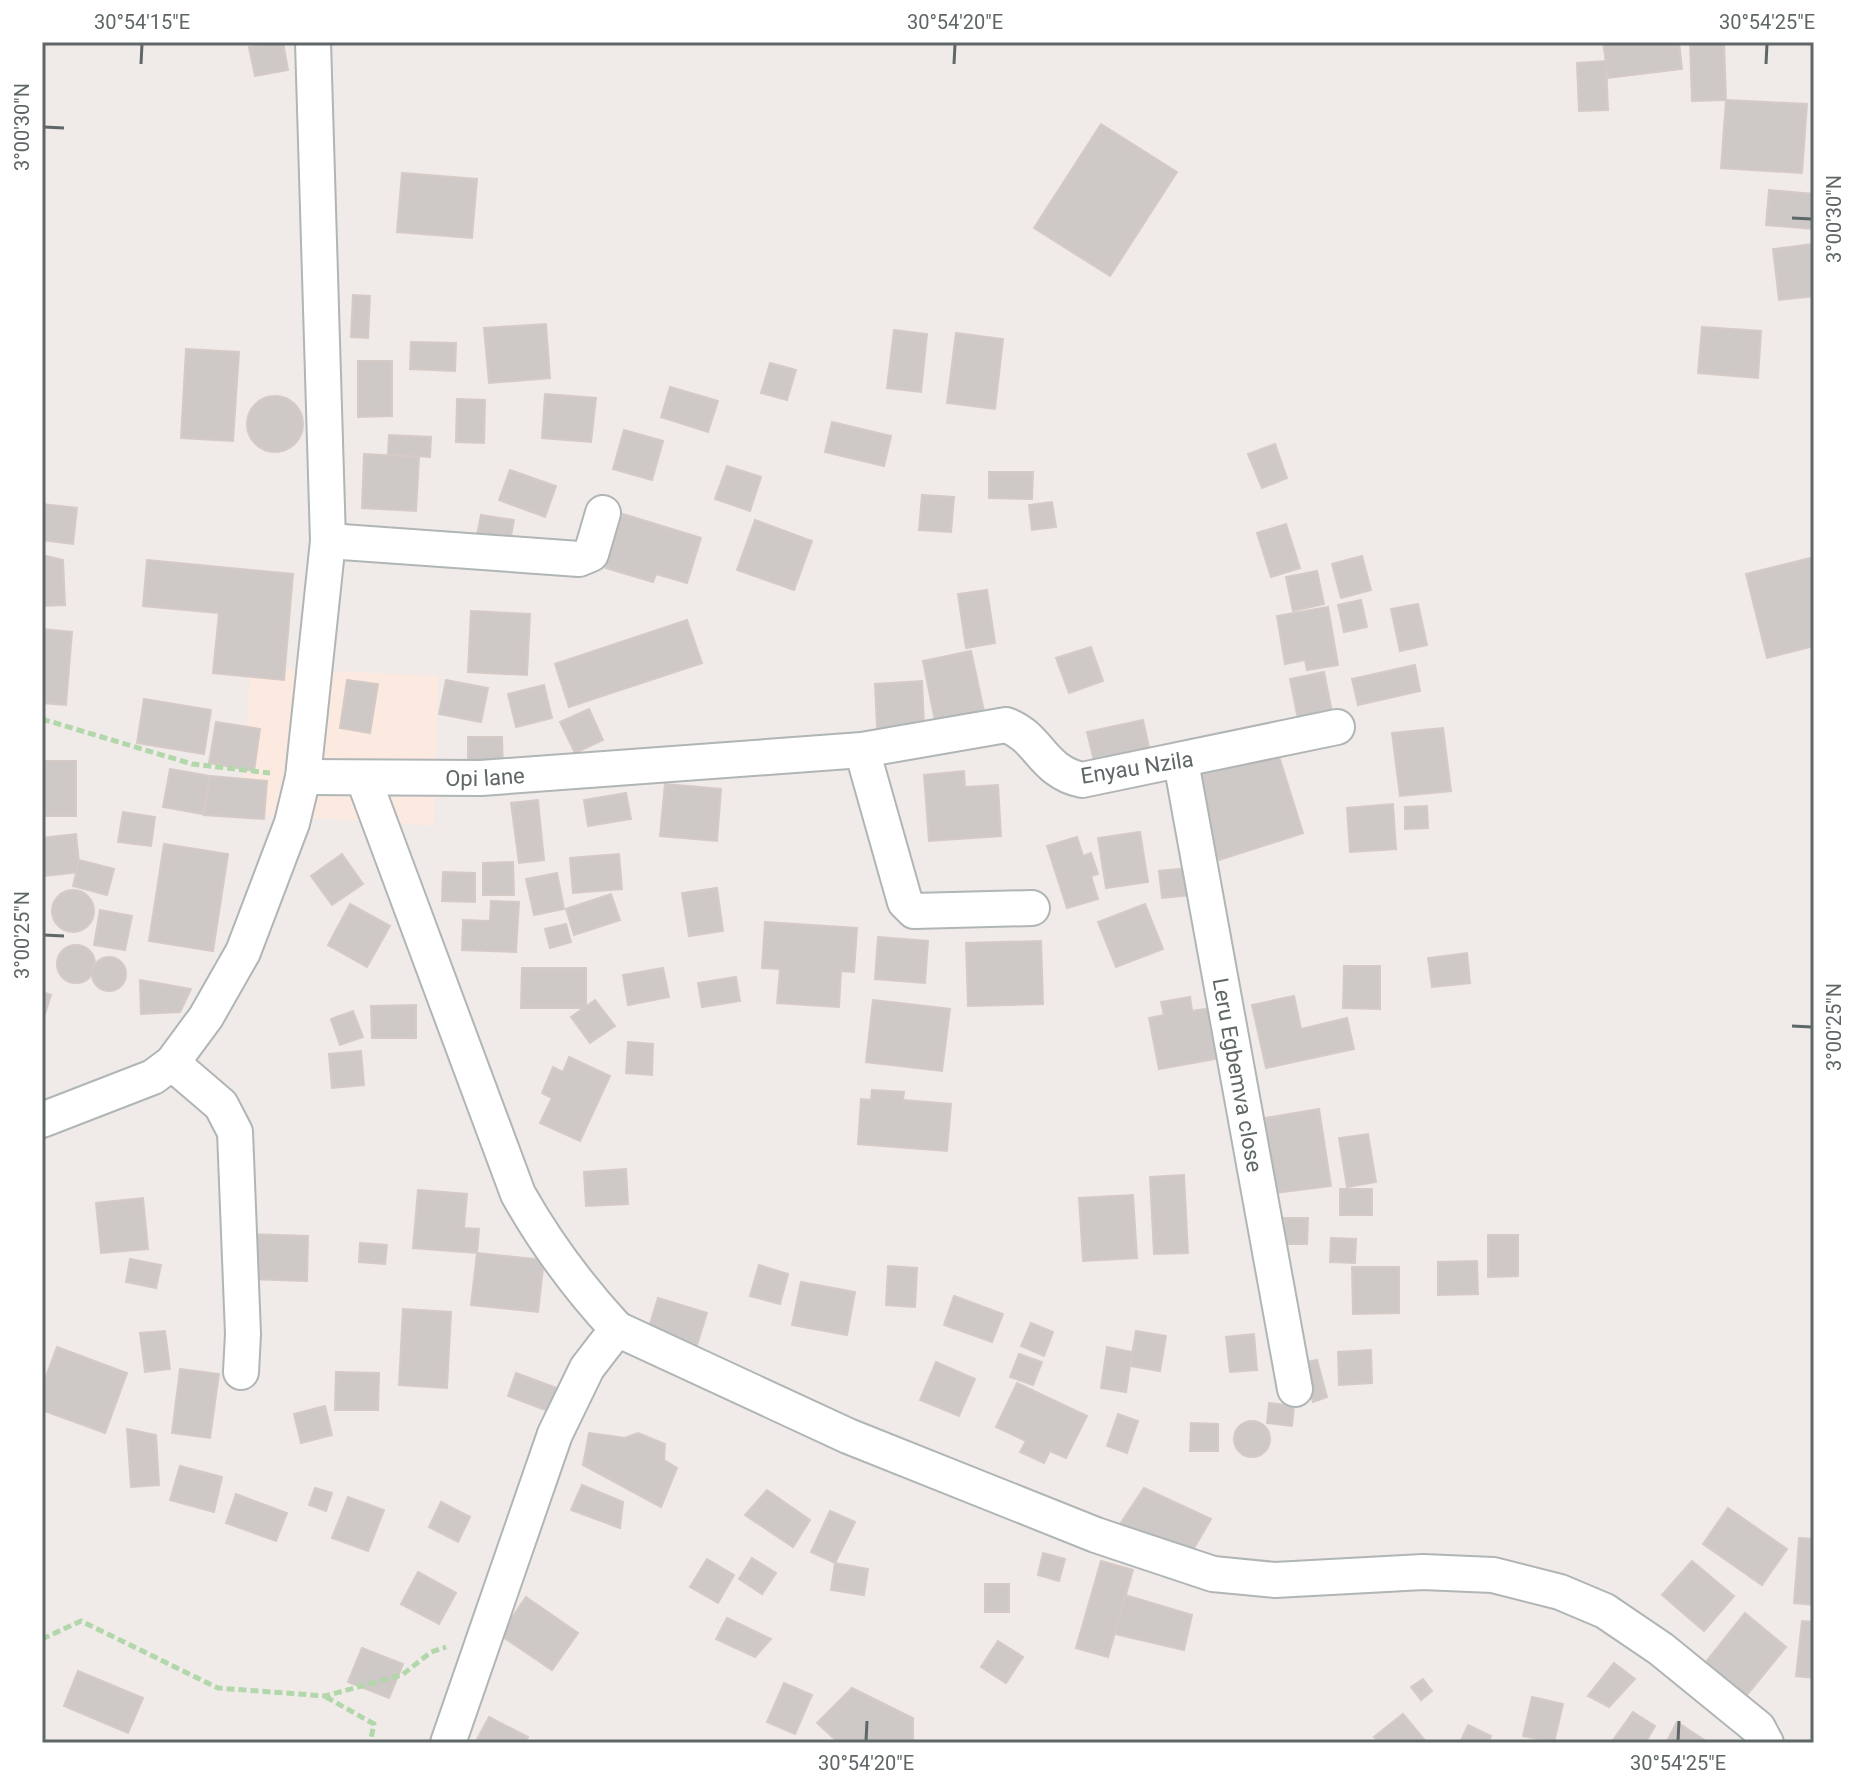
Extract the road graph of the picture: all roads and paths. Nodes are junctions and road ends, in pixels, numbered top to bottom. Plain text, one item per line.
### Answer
1 (313, 42) edge
2 (603, 513) dead end
3 (328, 541) junction
4 (42, 719) edge
5 (1337, 727) dead end
6 (862, 750) junction
7 (1181, 762) junction
8 (303, 777) junction
9 (364, 780) junction
10 (1032, 908) dead end
11 (172, 1063) junction
12 (42, 1120) edge
13 (617, 1329) junction
14 (241, 1372) dead end
15 (1295, 1389) dead end
16 (485, 1634) junction
17 (42, 1639) edge
18 (325, 1696) junction
19 (370, 1743) edge
20 (448, 1743) edge
21 (1766, 1743) edge

1 - 3 street
2 - 3 street
3 - 8 street
4 - 8 path
5 - 7 street, Enyau Nzila
6 - 7 street, Enyau Nzila
6 - 9 street, Opi lane
6 - 10 street
7 - 15 street, Leru Egbemva close
8 - 9 street, Opi lane
8 - 11 street
9 - 13 street
11 - 12 street
11 - 14 street
13 - 16 street
13 - 21 street
16 - 18 path
16 - 20 street
17 - 18 path
18 - 19 path

